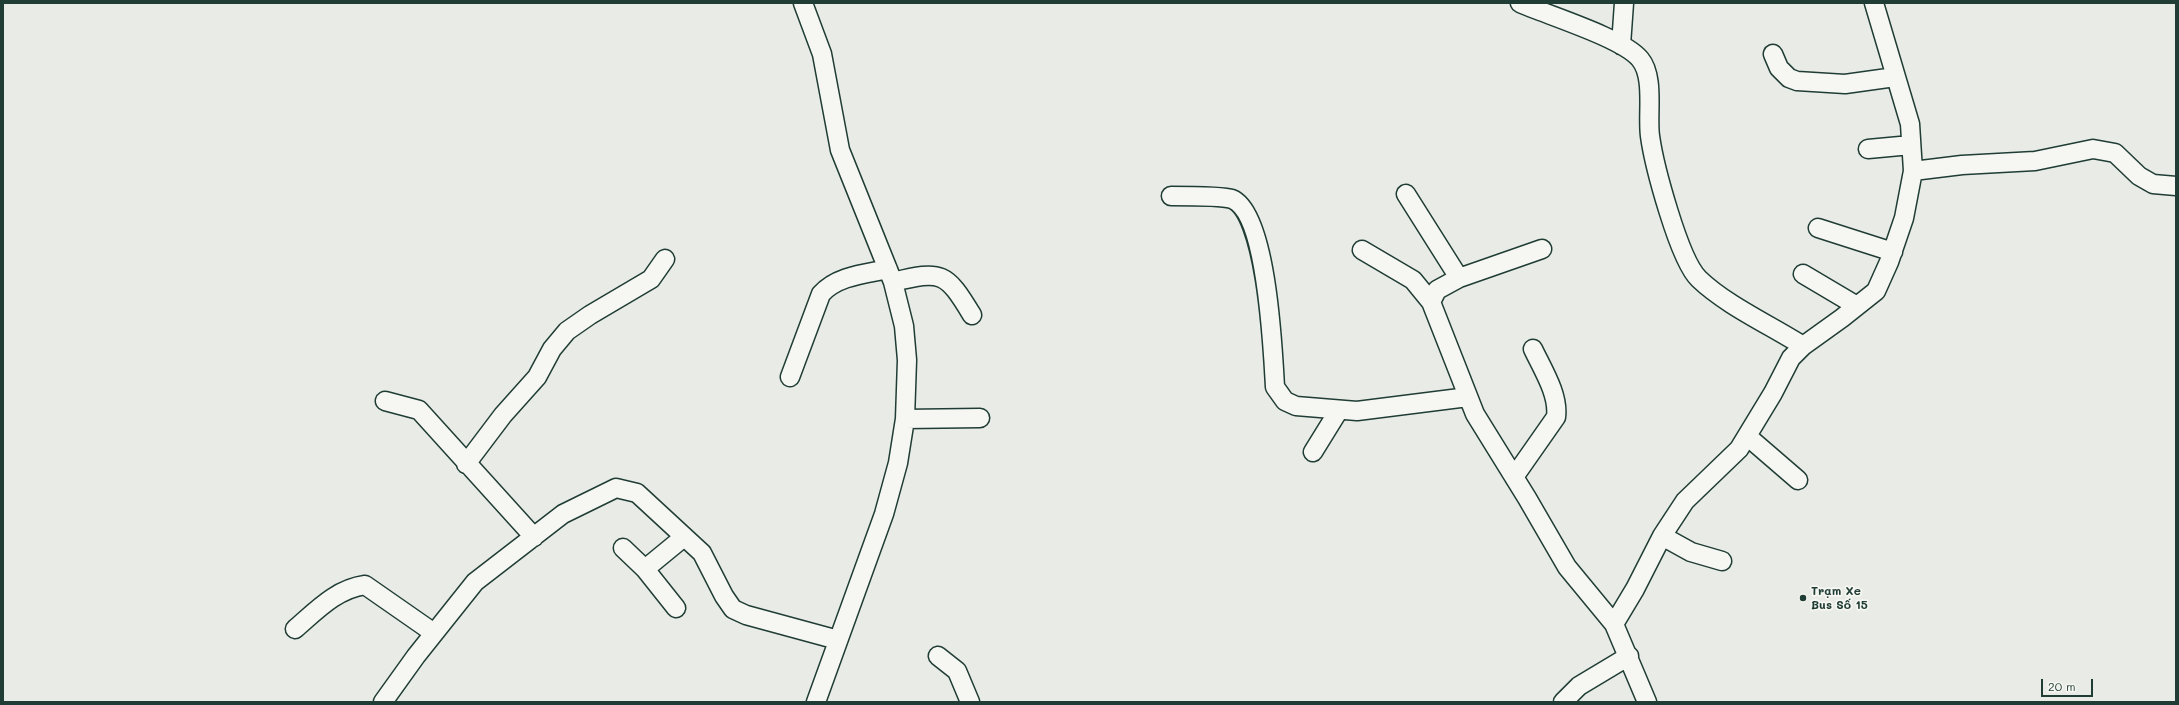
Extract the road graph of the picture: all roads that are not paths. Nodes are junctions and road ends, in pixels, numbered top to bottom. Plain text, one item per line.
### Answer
1 (803, 3) edge
2 (1520, 3) edge
3 (1624, 3) edge
4 (1874, 3) edge
5 (1621, 45) junction
6 (1773, 54) dead end
7 (1895, 77) junction
8 (1911, 145) junction
9 (1868, 149) dead end
10 (1913, 171) junction
11 (2176, 186) edge
12 (1406, 194) dead end
13 (1171, 196) dead end
14 (1818, 228) dead end
15 (1542, 249) dead end
16 (1362, 250) dead end
17 (1893, 252) junction
18 (665, 259) dead end
19 (1803, 274) dead end
20 (890, 275) junction
21 (1459, 278) junction
22 (1431, 302) junction
23 (1858, 306) junction
24 (972, 315) dead end
25 (1803, 346) junction
26 (1533, 349) dead end
27 (790, 377) dead end
28 (1468, 397) junction
29 (385, 401) dead end
30 (1339, 410) junction
31 (980, 418) dead end
32 (905, 419) junction
33 (1747, 436) junction
34 (1313, 452) dead end
35 (466, 464) junction
36 (1514, 477) junction
37 (1798, 480) dead end
38 (1662, 536) junction
39 (534, 537) junction
40 (684, 537) junction
41 (623, 548) dead end
42 (1722, 561) dead end
43 (645, 569) junction
44 (676, 608) dead end
45 (1614, 624) junction
46 (295, 629) dead end
47 (434, 633) junction
48 (838, 640) junction
49 (938, 656) dead end
50 (1629, 656) junction
51 (383, 702) edge
52 (816, 702) edge
53 (970, 702) edge
54 (1563, 702) edge
55 (1647, 702) edge

1 - 20 street
2 - 5 street
3 - 5 street
4 - 7 street
5 - 25 street
6 - 7 street
7 - 8 street
8 - 9 street
8 - 10 street
10 - 11 street
10 - 17 street
12 - 21 street
13 - 30 street
14 - 17 street
15 - 21 street
16 - 22 street
17 - 23 street
18 - 35 street
19 - 23 street
20 - 24 street
20 - 27 street
20 - 32 street
21 - 22 street
22 - 28 street
23 - 25 street
25 - 33 street
26 - 36 street
28 - 30 street
28 - 36 street
29 - 35 street
30 - 34 street
31 - 32 street
32 - 48 street
33 - 37 street
33 - 38 street
35 - 39 street
36 - 45 street
38 - 42 street
38 - 45 street
39 - 40 street
39 - 47 street
40 - 43 street
40 - 48 street
41 - 43 street
43 - 44 street
45 - 50 street
46 - 47 street
47 - 51 street
48 - 52 street
49 - 53 street
50 - 54 street
50 - 55 street

